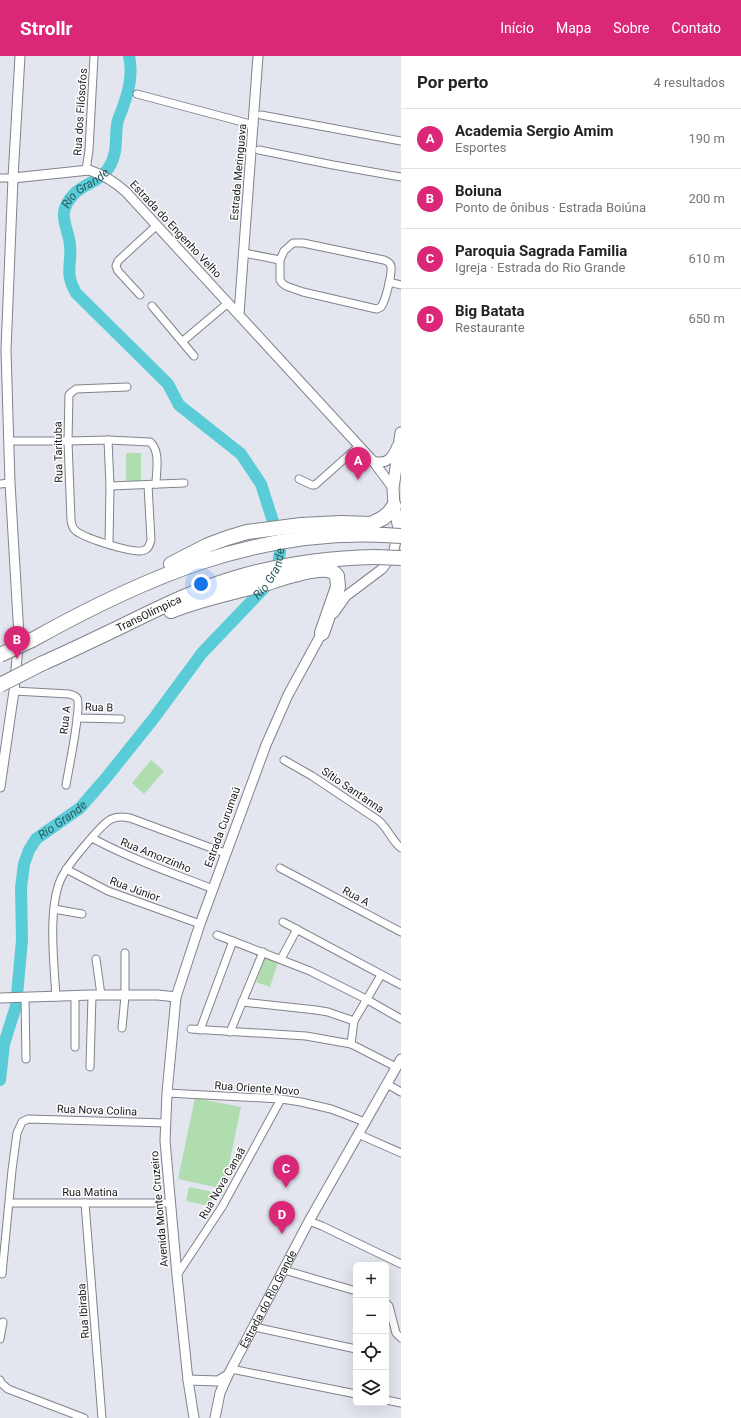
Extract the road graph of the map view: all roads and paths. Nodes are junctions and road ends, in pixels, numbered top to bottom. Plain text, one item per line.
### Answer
1 (20, 56) edge
2 (94, 56) edge
3 (258, 56) edge
4 (137, 94) dead end
5 (262, 115) dead end
6 (254, 125) junction
7 (401, 141) edge
8 (259, 150) dead end
9 (88, 170) junction
10 (401, 177) edge
11 (0, 178) edge
12 (13, 178) junction
13 (156, 226) junction
14 (244, 253) junction
15 (280, 260) junction
16 (388, 282) junction
17 (401, 284) edge
18 (241, 290) junction
19 (140, 294) dead end
20 (226, 301) junction
21 (152, 306) dead end
22 (239, 314) junction
23 (183, 342) junction
24 (3, 350) edge
25 (194, 356) dead end
26 (127, 387) dead end
27 (400, 437) edge
28 (108, 440) junction
29 (10, 441) junction
30 (68, 442) junction
31 (359, 446) junction
32 (373, 461) junction
33 (299, 479) dead end
34 (10, 483) junction
35 (184, 483) dead end
36 (0, 484) edge
37 (156, 484) junction
38 (110, 486) junction
39 (148, 486) junction
40 (393, 488) junction
41 (394, 506) junction
42 (400, 534) edge
43 (109, 544) junction
44 (401, 558) edge
45 (286, 572) junction
46 (58, 626) junction
47 (116, 629) junction
48 (322, 633) junction
49 (0, 655) edge
50 (0, 685) edge
51 (14, 691) junction
52 (77, 718) junction
53 (121, 719) dead end
54 (284, 760) dead end
55 (66, 785) dead end
56 (0, 787) edge
57 (92, 838) junction
58 (401, 848) edge
59 (225, 853) junction
60 (280, 868) dead end
61 (66, 870) junction
62 (213, 889) junction
63 (54, 909) junction
64 (82, 914) dead end
65 (283, 922) dead end
66 (200, 924) junction
67 (297, 929) junction
68 (401, 932) edge
69 (217, 935) dead end
70 (233, 941) junction
71 (125, 952) dead end
72 (262, 952) junction
73 (96, 959) dead end
74 (281, 959) junction
75 (381, 975) junction
76 (401, 985) edge
77 (97, 995) junction
78 (75, 996) junction
79 (124, 996) junction
80 (56, 997) junction
81 (176, 997) junction
82 (3, 998) edge
83 (23, 998) junction
84 (366, 999) junction
85 (242, 1002) junction
86 (401, 1019) edge
87 (354, 1021) junction
88 (122, 1028) dead end
89 (191, 1029) dead end
90 (200, 1030) junction
91 (230, 1032) junction
92 (351, 1044) junction
93 (75, 1047) dead end
94 (401, 1058) edge
95 (26, 1059) dead end
96 (90, 1067) dead end
97 (396, 1068) junction
98 (386, 1084) junction
99 (401, 1092) edge
100 (167, 1093) junction
101 (281, 1099) junction
102 (365, 1122) junction
103 (166, 1123) junction
104 (358, 1134) junction
105 (401, 1153) edge
106 (10, 1203) junction
107 (85, 1203) junction
108 (171, 1203) junction
109 (309, 1222) junction
110 (401, 1264) edge
111 (284, 1270) junction
112 (2, 1274) dead end
113 (177, 1276) junction
114 (353, 1290) edge
115 (389, 1306) edge
116 (3, 1322) dead end
117 (254, 1327) junction
118 (401, 1338) edge
119 (0, 1339) edge
120 (353, 1349) edge
121 (229, 1372) junction
122 (0, 1380) edge
123 (188, 1380) junction
124 (221, 1384) junction
125 (353, 1393) edge
126 (389, 1401) edge
127 (401, 1403) edge
128 (84, 1418) edge
129 (102, 1418) edge
130 (194, 1418) edge
131 (215, 1418) edge

1 - 12 street
2 - 9 street, Rua dos Filósofos
3 - 6 street, Estrada Meringuava
4 - 6 street
5 - 7 street
6 - 14 street, Estrada Meringuava
8 - 10 street
9 - 12 street, Estrada do Engenho Velho
9 - 13 street, Estrada do Engenho Velho
11 - 12 street
12 - 24 street
13 - 19 street
13 - 20 street, Estrada do Engenho Velho
14 - 15 street
14 - 18 street, Estrada Meringuava
15 - 16 street
15 - 16 street
16 - 17 street
18 - 20 street
18 - 22 street, Estrada Meringuava
20 - 22 street, Estrada do Engenho Velho
20 - 23 street
21 - 23 street
22 - 31 street, Estrada do Engenho Velho
23 - 25 street
24 - 29 street
26 - 30 street, Rua Tarituba
27 - 32 street
27 - 40 main road
28 - 30 street
28 - 37 street
28 - 38 street
29 - 30 street
29 - 34 street
30 - 43 street, Rua Tarituba
31 - 32 street, Estrada do Engenho Velho
31 - 33 street
32 - 40 street, Estrada do Engenho Velho
34 - 36 street
34 - 51 street
35 - 37 street
37 - 39 street
38 - 39 street
38 - 43 street
39 - 43 street, Rua Tarituba
40 - 41 main road
41 - 42 main road
41 - 46 highway
42 - 46 highway, bridge
42 - 48 street, Estrada Curumaú
44 - 45 highway, TransOlímpica, bridge
45 - 47 highway
45 - 47 highway, TransOlímpica
45 - 48 highway
46 - 49 highway, bridge
47 - 50 highway, TransOlímpica, bridge
48 - 59 street, Estrada Curumaú
51 - 52 street, Rua A
51 - 56 street
52 - 53 street, Rua B
52 - 55 street, Rua A
54 - 58 street, Sítio Sant'anna
57 - 59 street
57 - 61 street
57 - 62 street, Rua Amorzinho
59 - 62 street, Estrada Curumaú
60 - 68 street, Rua A
61 - 63 street
61 - 66 street, Rua Júnior
62 - 66 street, Estrada Curumaú
63 - 64 street
63 - 80 street
65 - 67 street
66 - 81 street, Estrada Curumaú
67 - 74 street
67 - 75 street
69 - 70 street
70 - 72 street
70 - 90 street
71 - 79 street
72 - 74 street
72 - 85 street
73 - 77 street
74 - 84 street
75 - 76 street
75 - 84 street
77 - 78 street
77 - 79 street
77 - 96 street
78 - 80 street
78 - 93 street
79 - 81 street
79 - 88 street
80 - 83 street
81 - 100 street, Avenida Monte Cruzeiro
82 - 83 street
83 - 95 street
84 - 86 street
84 - 87 street
85 - 87 street
85 - 91 street
87 - 92 street
89 - 90 street
90 - 91 street
91 - 92 street
92 - 97 street
94 - 97 street, Estrada do Rio Grande
97 - 98 street, Estrada do Rio Grande
98 - 99 street
98 - 102 street, Estrada do Rio Grande
100 - 101 street, Rua Oriente Novo
100 - 103 street, Avenida Monte Cruzeiro
101 - 102 street, Rua Oriente Novo
101 - 113 street, Rua Nova Canaã
102 - 104 street, Estrada do Rio Grande
103 - 106 street, Rua Nova Colina
103 - 108 street, Avenida Monte Cruzeiro
104 - 105 street
104 - 109 street, Estrada do Rio Grande
106 - 107 street, Rua Matina
106 - 112 street
107 - 108 street, Rua Matina
107 - 129 street, Rua Ibiraba
108 - 113 street, Avenida Monte Cruzeiro
109 - 110 street
109 - 111 street, Estrada do Rio Grande
111 - 114 street
111 - 117 street, Estrada do Rio Grande
113 - 123 street, Avenida Monte Cruzeiro
115 - 118 street
116 - 119 street
117 - 120 street
117 - 121 street, Estrada do Rio Grande
121 - 124 street
121 - 125 street
122 - 128 street
123 - 124 street
123 - 130 street, Avenida Monte Cruzeiro
124 - 131 street
126 - 127 street

